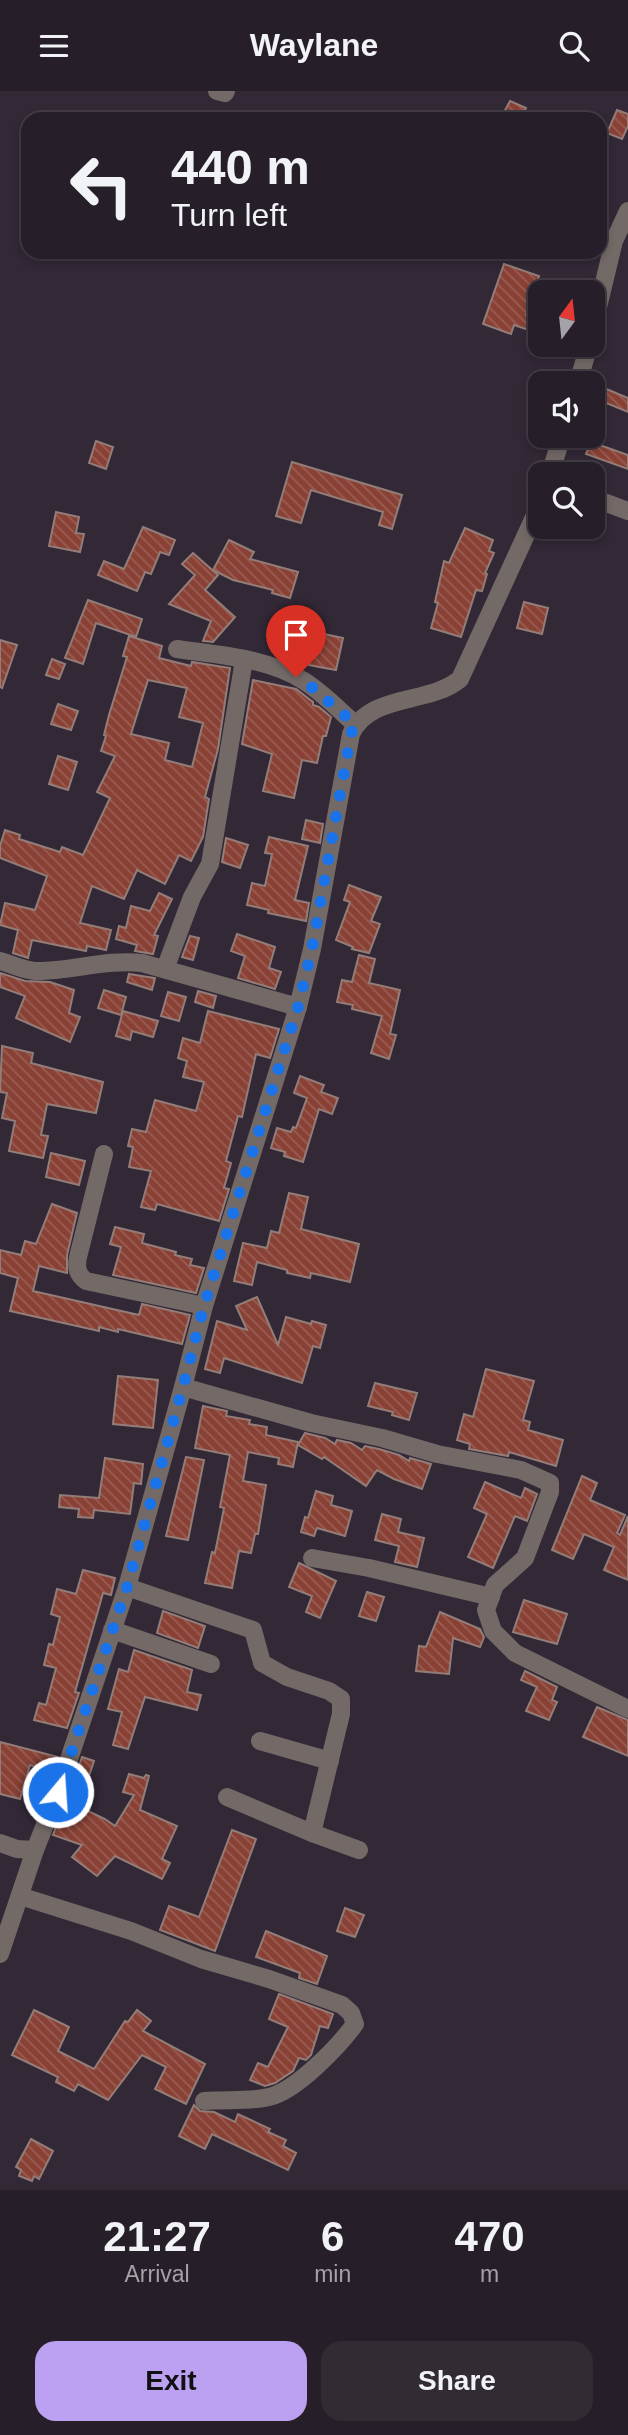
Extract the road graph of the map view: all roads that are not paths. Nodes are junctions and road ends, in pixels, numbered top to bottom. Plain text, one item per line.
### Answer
1 (217, 91) edge
2 (226, 91) edge
3 (628, 211) edge
4 (607, 239) edge
5 (604, 259) edge
6 (601, 280) edge
7 (605, 502) edge
8 (628, 511) edge
9 (528, 530) edge
10 (177, 649) dead end
11 (244, 660) junction
12 (355, 724) junction
13 (0, 961) edge
14 (165, 969) junction
15 (298, 1007) junction
16 (104, 1154) dead end
17 (204, 1306) junction
18 (183, 1387) junction
19 (312, 1558) dead end
20 (127, 1587) junction
21 (491, 1597) junction
22 (112, 1630) junction
23 (211, 1664) dead end
24 (628, 1709) edge
25 (260, 1741) dead end
26 (330, 1761) junction
27 (227, 1797) dead end
28 (312, 1833) junction
29 (0, 1843) edge
30 (35, 1850) junction
31 (359, 1850) dead end
32 (20, 1896) junction
33 (0, 1954) edge
34 (204, 2101) dead end

1 - 2 street
3 - 4 street
5 - 6 street
7 - 8 street
9 - 12 street
10 - 11 street
11 - 12 street
11 - 14 street
12 - 15 street
13 - 14 street
14 - 15 street
15 - 17 street
16 - 17 street
17 - 18 street
18 - 20 street
18 - 21 street
19 - 21 street
20 - 22 street
20 - 26 street
21 - 24 street
22 - 23 street
22 - 30 street
25 - 26 street
26 - 28 street
27 - 28 street
28 - 31 street
29 - 30 street
30 - 32 street
32 - 33 street
32 - 34 street

